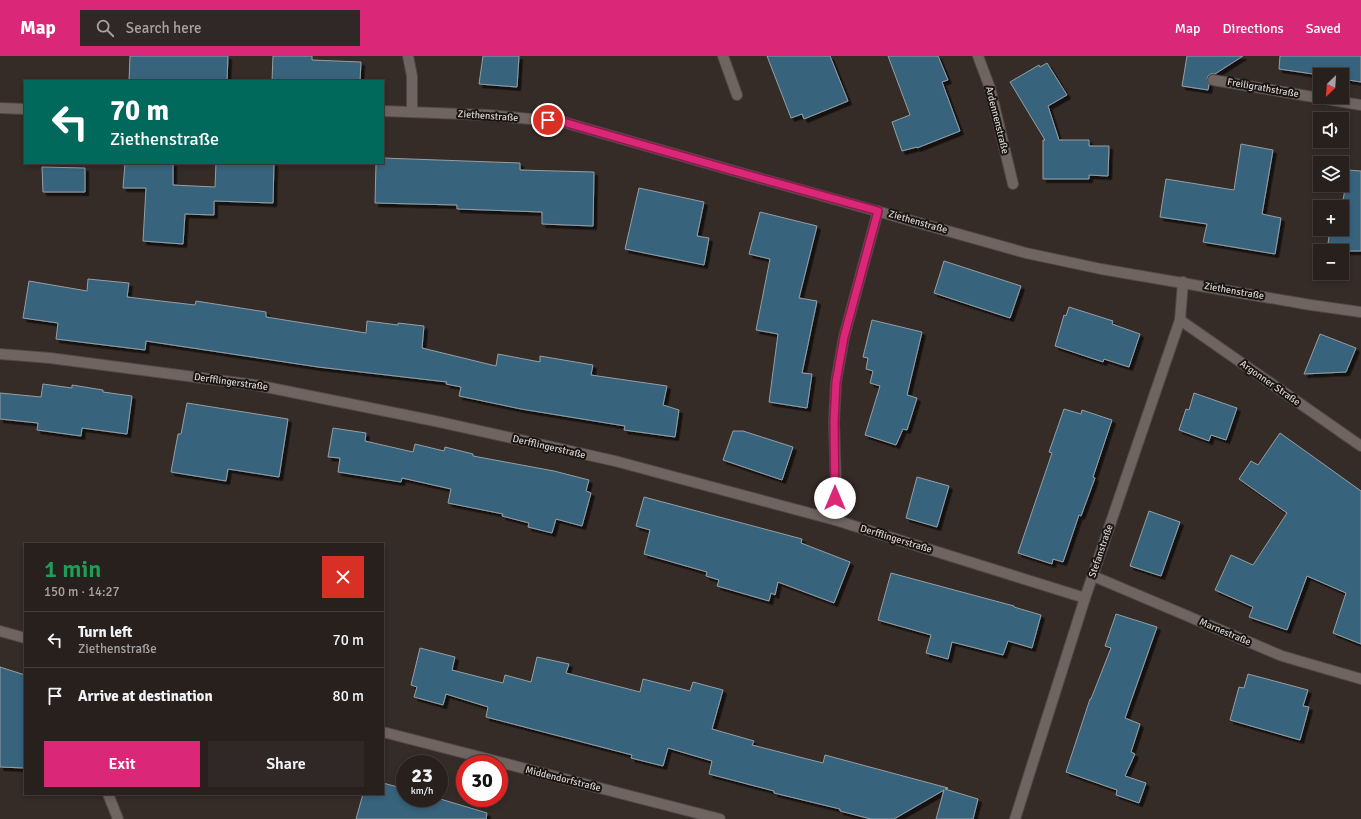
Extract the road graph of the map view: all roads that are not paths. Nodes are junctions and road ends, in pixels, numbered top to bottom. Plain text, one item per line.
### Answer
1 (408, 56) edge
2 (723, 56) edge
3 (978, 56) edge
4 (1213, 80) dead end
5 (737, 95) dead end
6 (1361, 105) edge
7 (0, 108) edge
8 (24, 109) edge
9 (384, 111) edge
10 (412, 112) junction
11 (1013, 184) dead end
12 (878, 211) junction
13 (1183, 282) junction
14 (1361, 312) edge
15 (1180, 320) junction
16 (0, 354) edge
17 (1361, 446) edge
18 (835, 520) junction
19 (1093, 576) junction
20 (1085, 598) junction
21 (0, 631) edge
22 (24, 638) edge
23 (1361, 679) edge
24 (384, 732) edge
25 (108, 795) edge
26 (695, 816) edge
27 (118, 819) edge
28 (720, 819) edge
29 (1016, 819) edge

1 - 10 street
2 - 5 street
3 - 11 street, Ardennenstraße
4 - 6 street, Freiligrathstraße
7 - 8 street
9 - 10 street, Ziethenstraße
10 - 12 street, Ziethenstraße
12 - 13 street, Ziethenstraße
12 - 18 street
13 - 14 street, Ziethenstraße
13 - 15 street, Stefanstraße
15 - 17 street, Argonner Straße
15 - 19 street, Stefanstraße
16 - 18 street, Derfflingerstraße
18 - 20 street, Derfflingerstraße
19 - 20 street, Stefanstraße
19 - 23 street, Marnestraße
20 - 29 street, Stefanstraße
21 - 22 street
24 - 26 street, Middendorfstraße
25 - 27 street
26 - 28 street, Middendorfstraße

